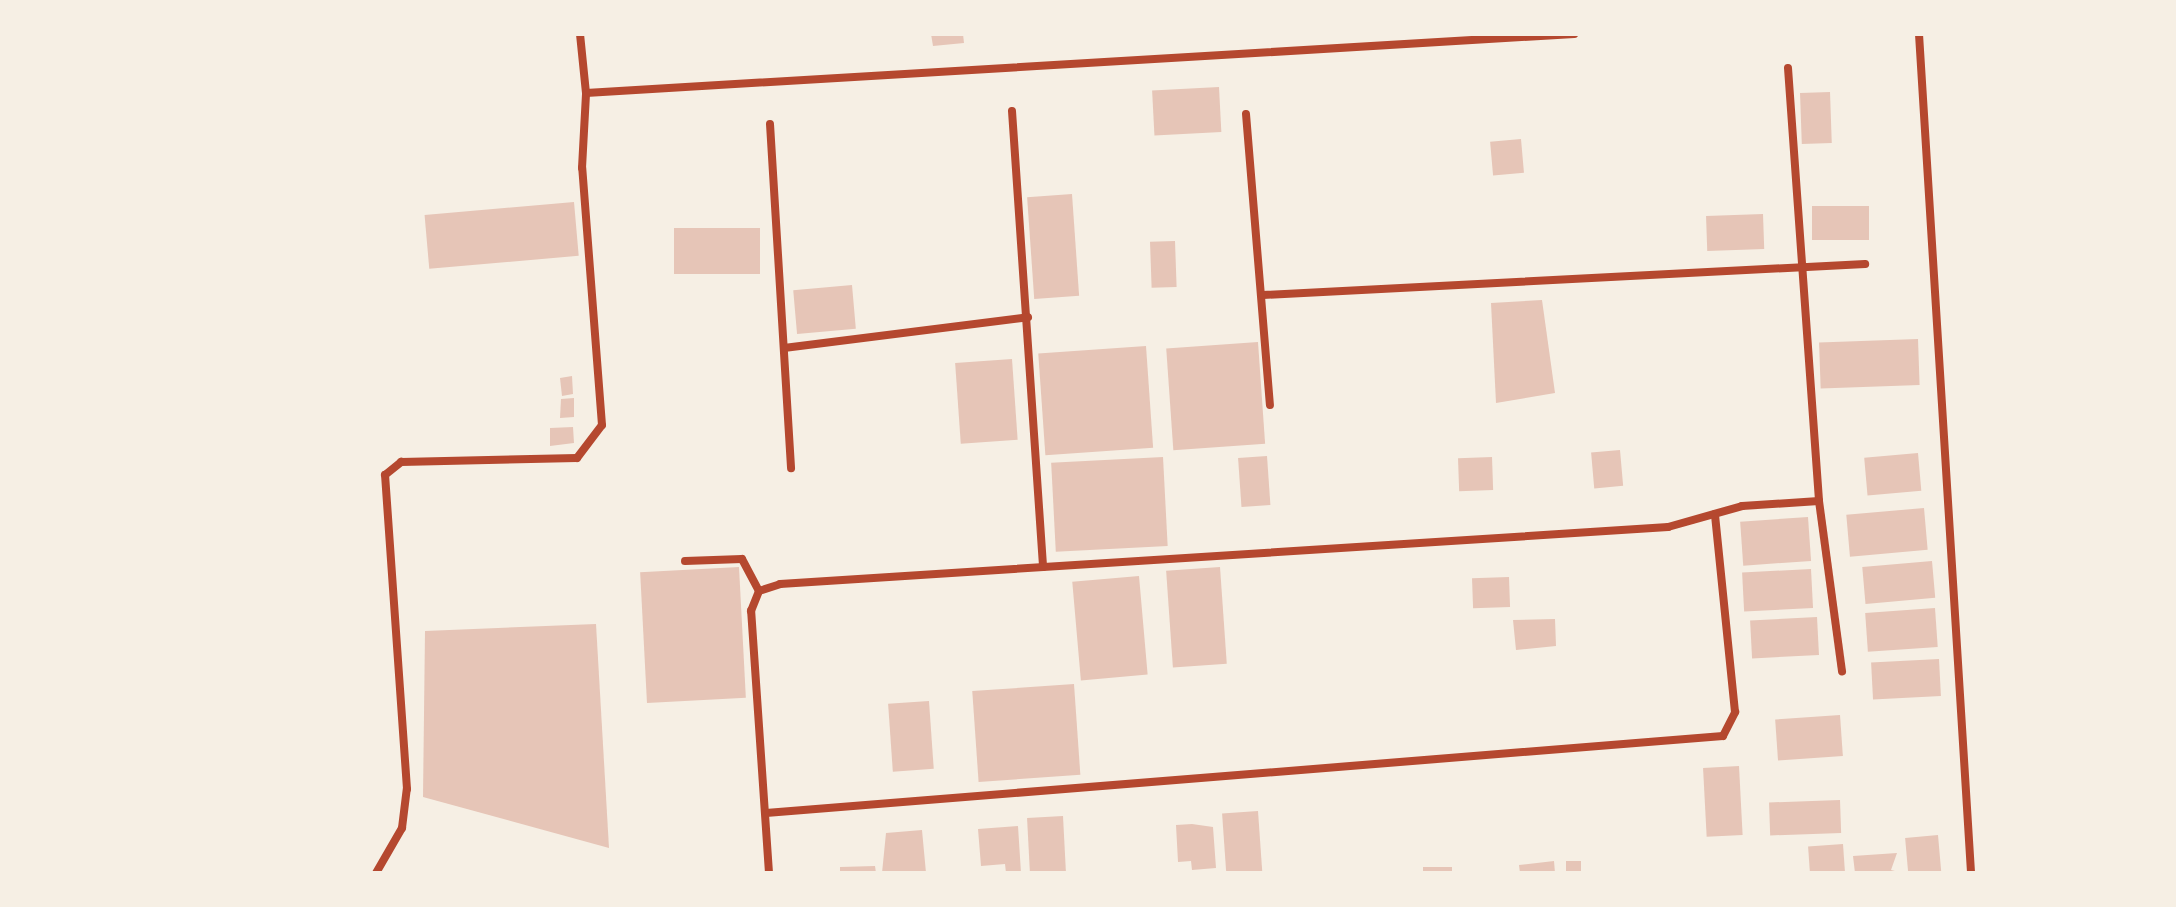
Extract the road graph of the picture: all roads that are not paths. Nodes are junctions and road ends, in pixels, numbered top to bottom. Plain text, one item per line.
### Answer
1 (580, 34) edge
2 (1574, 34) edge
3 (1919, 34) edge
4 (1788, 68) dead end
5 (586, 93) junction
6 (1012, 111) dead end
7 (1246, 114) dead end
8 (770, 124) dead end
9 (1865, 264) dead end
10 (1803, 266) junction
11 (1263, 295) junction
12 (1028, 317) junction
13 (784, 348) junction
14 (1270, 405) dead end
15 (791, 468) dead end
16 (1819, 501) junction
17 (1715, 514) junction
18 (685, 561) dead end
19 (1043, 567) junction
20 (759, 591) junction
21 (1842, 671) dead end
22 (766, 813) junction
23 (376, 873) edge
24 (769, 873) edge
25 (1971, 873) edge

1 - 5 street
2 - 5 street
3 - 25 street
4 - 10 street
5 - 23 street
6 - 12 street
7 - 11 street
8 - 13 street
9 - 10 street
10 - 11 street
10 - 16 street
11 - 14 street
12 - 13 street
12 - 19 street
13 - 15 street
16 - 17 street
16 - 21 street
17 - 19 street
17 - 22 street
18 - 20 street
19 - 20 street
20 - 22 street
22 - 24 street

